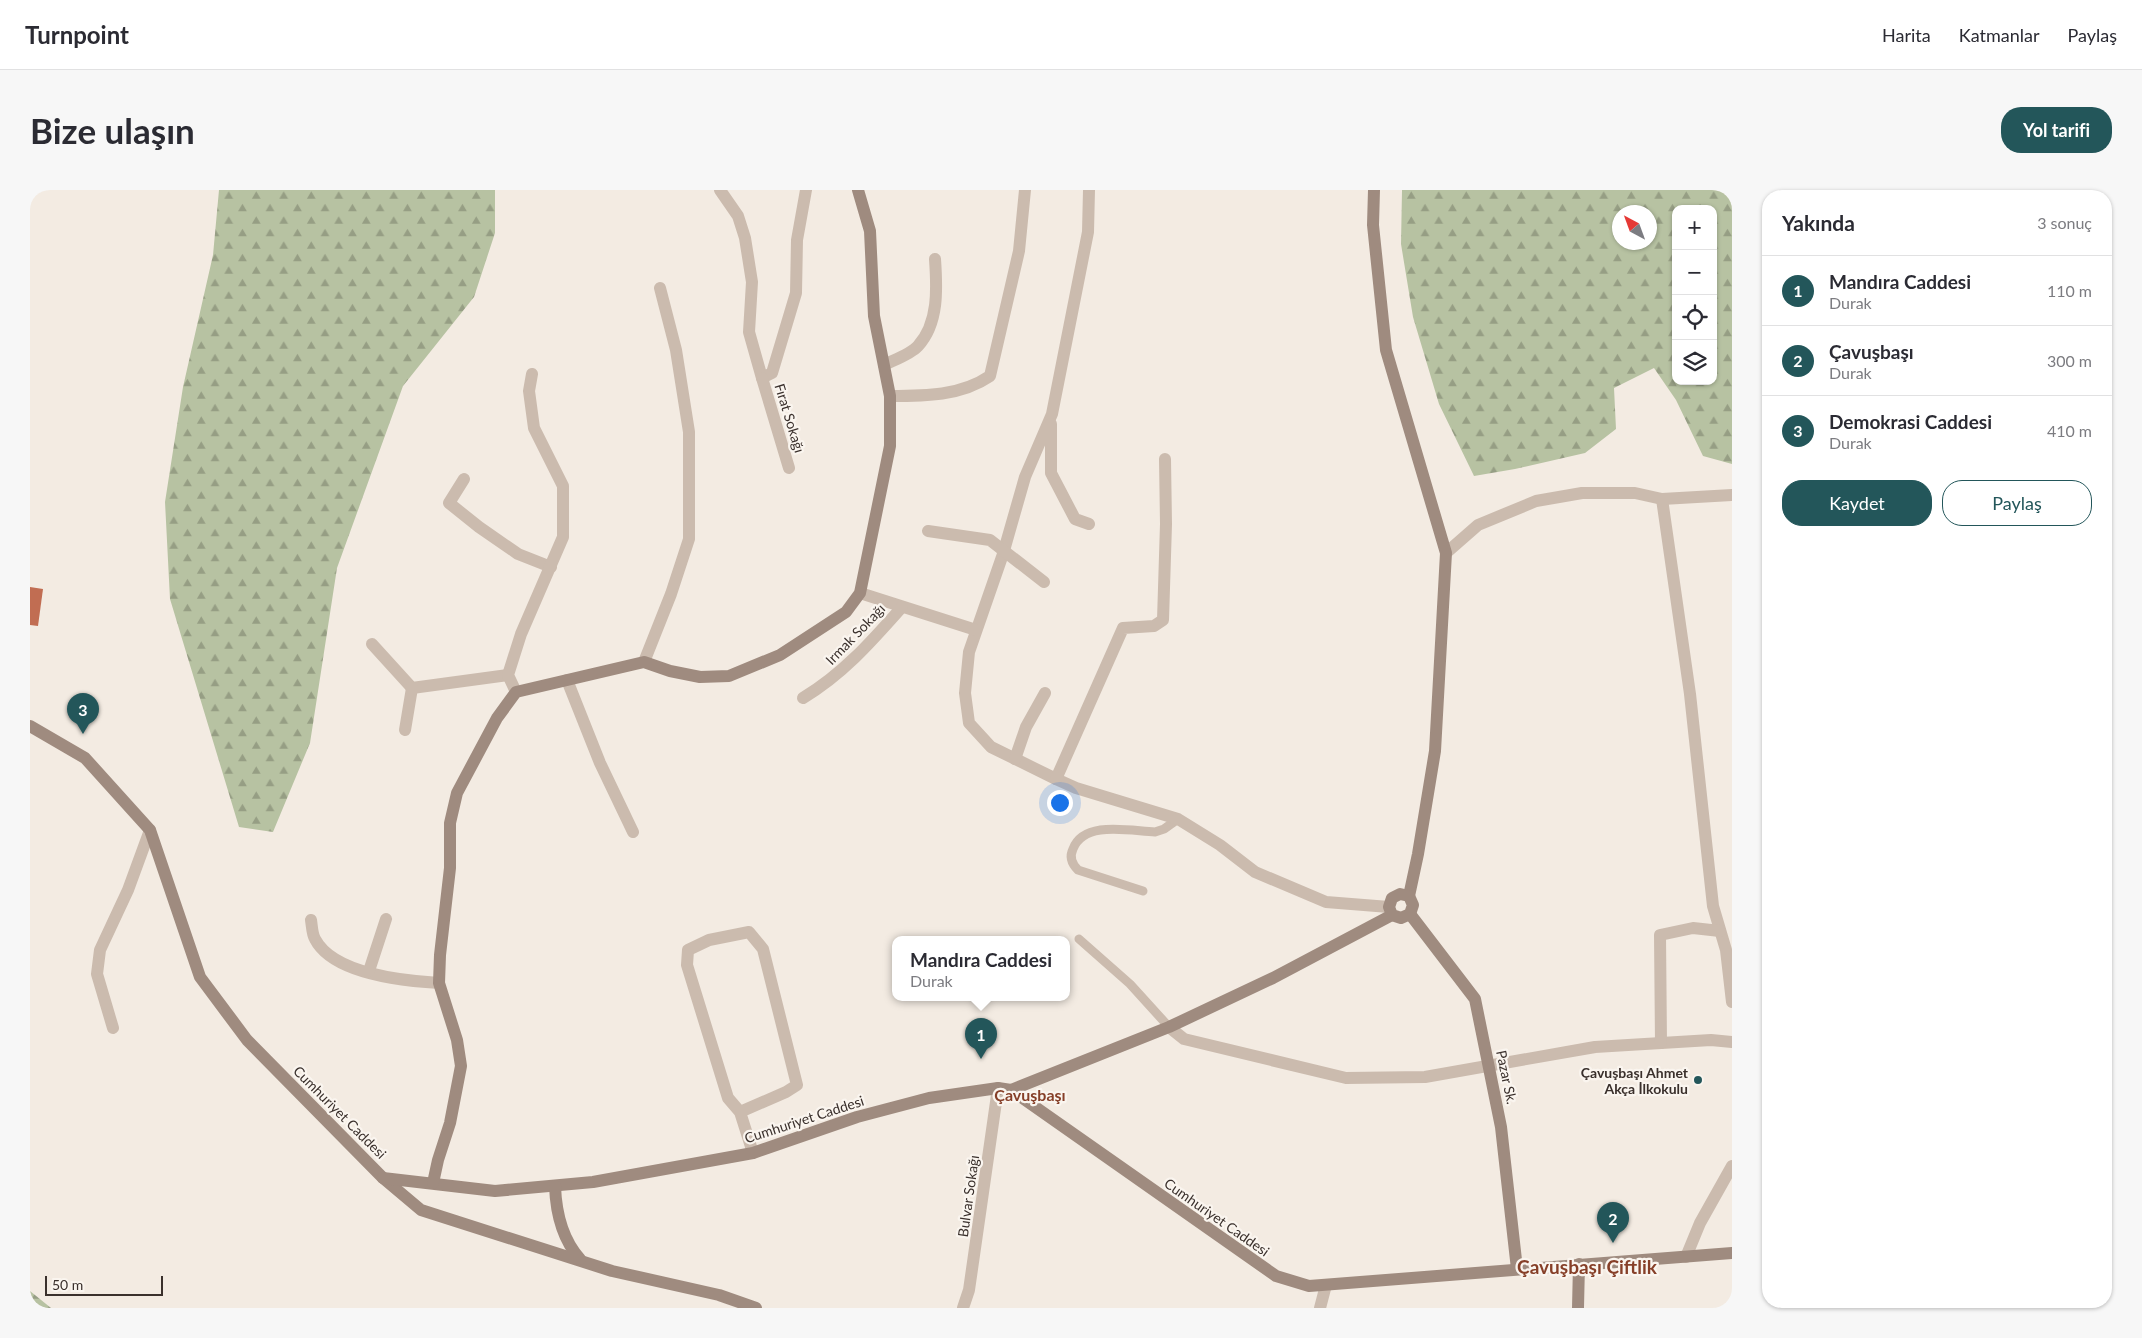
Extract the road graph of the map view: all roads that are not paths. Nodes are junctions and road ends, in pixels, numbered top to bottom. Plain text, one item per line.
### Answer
1 (720, 190) edge
2 (806, 190) edge
3 (858, 190) edge
4 (1025, 190) edge
5 (1374, 190) edge
6 (1091, 192) edge
7 (935, 259) dead end
8 (660, 288) dead end
9 (884, 365) junction
10 (532, 374) dead end
11 (762, 378) junction
12 (890, 396) junction
13 (1052, 414) junction
14 (1165, 459) dead end
15 (789, 468) dead end
16 (464, 479) dead end
17 (1732, 495) edge
18 (1662, 499) junction
19 (1088, 524) dead end
20 (928, 531) dead end
21 (1004, 550) junction
22 (1446, 553) junction
23 (551, 567) junction
24 (1044, 582) dead end
25 (860, 593) junction
26 (902, 607) junction
27 (976, 630) junction
28 (372, 644) dead end
29 (644, 662) junction
30 (508, 675) junction
31 (567, 680) junction
32 (412, 688) junction
33 (516, 692) junction
34 (1045, 693) dead end
35 (803, 698) dead end
36 (30, 726) edge
37 (405, 730) dead end
38 (1015, 760) junction
39 (1056, 779) junction
40 (1178, 819) junction
41 (150, 830) junction
42 (632, 832) dead end
43 (1143, 892) dead end
44 (1409, 896) junction
45 (1391, 911) junction
46 (1410, 914) junction
47 (386, 919) dead end
48 (311, 920) dead end
49 (1720, 931) junction
50 (1080, 939) dead end
51 (369, 971) junction
52 (439, 983) junction
53 (1732, 1002) edge
54 (1169, 1027) junction
55 (113, 1028) dead end
56 (1732, 1042) edge
57 (1662, 1043) junction
58 (1489, 1065) junction
59 (998, 1088) junction
60 (1011, 1090) junction
61 (740, 1112) junction
62 (753, 1153) junction
63 (1732, 1166) edge
64 (383, 1178) junction
65 (433, 1183) junction
66 (555, 1186) junction
67 (1732, 1254) edge
68 (1686, 1257) junction
69 (582, 1261) junction
70 (1579, 1264) junction
71 (1517, 1269) junction
72 (1326, 1285) junction
73 (756, 1308) edge
74 (963, 1308) edge
75 (1320, 1308) edge
76 (1578, 1308) edge

1 - 11 street, Fırat Sokağı
2 - 11 street
3 - 9 street
4 - 12 street
5 - 22 street
6 - 13 street
7 - 9 street
8 - 29 street
9 - 12 street
10 - 23 street
11 - 15 street, Fırat Sokağı
12 - 25 street
13 - 19 street
13 - 21 street
14 - 39 street
16 - 23 street
17 - 18 street
18 - 22 street
18 - 49 street
20 - 21 street
21 - 24 street
21 - 27 street
22 - 44 street
23 - 30 street
25 - 26 street, Irmak Sokağı
25 - 29 street
26 - 27 street, Irmak Sokağı
26 - 35 street, Irmak Sokağı
27 - 38 street
28 - 32 street
29 - 31 street
30 - 32 street
30 - 33 street
31 - 33 street
31 - 42 street
32 - 37 street
33 - 52 street
34 - 38 street
36 - 41 street, Cumhuriyet Caddesi
38 - 39 street
39 - 40 street
40 - 43 lane
40 - 45 street
41 - 55 street
41 - 64 street, Cumhuriyet Caddesi
44 - 45 street
44 - 46 street
45 - 46 street
45 - 54 street
46 - 58 street, Pazar Sk.
47 - 51 street
48 - 51 street
49 - 53 street
49 - 57 street
50 - 54 lane
51 - 52 street
52 - 65 street
54 - 58 street
54 - 60 street
56 - 57 street
57 - 58 street
58 - 71 street, Pazar Sk.
59 - 60 street, Cumhuriyet Caddesi
59 - 62 street, Cumhuriyet Caddesi
59 - 74 street, Bulvar Sokağı
60 - 72 street, Cumhuriyet Caddesi
61 - 61 street
61 - 62 street
62 - 66 street, Cumhuriyet Caddesi
63 - 68 street
64 - 65 street, Cumhuriyet Caddesi
64 - 69 street
65 - 66 street, Cumhuriyet Caddesi
66 - 69 street
67 - 68 street, Cumhuriyet Caddesi
68 - 70 street, Cumhuriyet Caddesi
69 - 73 street
70 - 71 street, Cumhuriyet Caddesi
70 - 76 street
71 - 72 street, Cumhuriyet Caddesi
72 - 75 street

